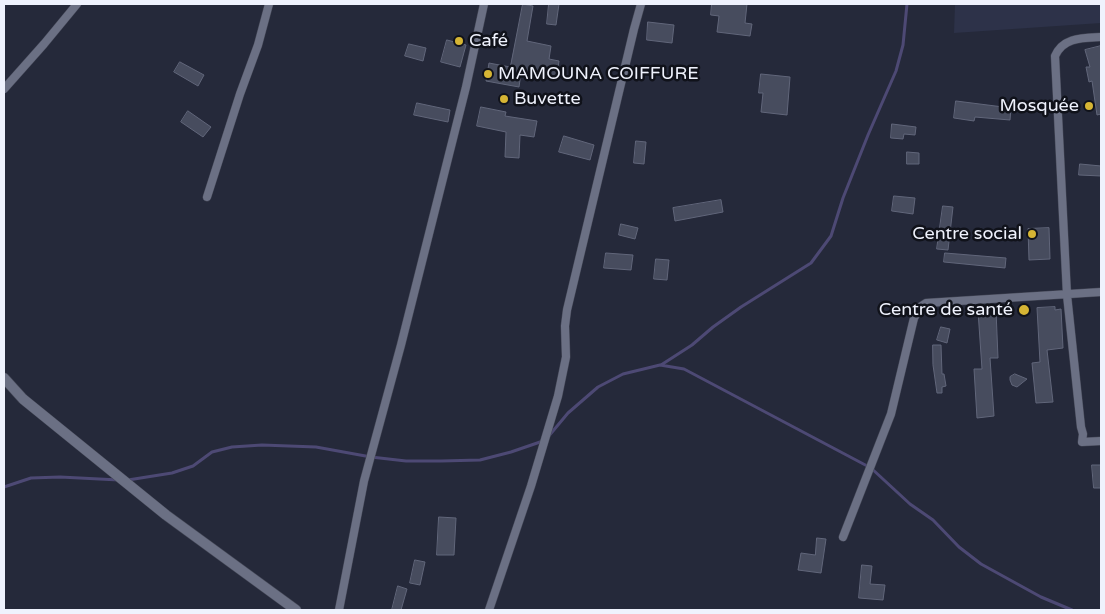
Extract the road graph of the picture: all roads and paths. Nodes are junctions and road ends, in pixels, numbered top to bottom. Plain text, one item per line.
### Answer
1 (77, 4) edge
2 (269, 4) edge
3 (484, 4) edge
4 (641, 4) edge
5 (1101, 37) edge
6 (4, 89) edge
7 (207, 197) dead end
8 (1101, 292) edge
9 (1067, 295) junction
10 (4, 378) edge
11 (1101, 441) edge
12 (843, 537) dead end
13 (296, 610) edge
14 (339, 610) edge
15 (489, 610) edge

1 - 6 street
2 - 7 street
3 - 14 street
4 - 15 street
5 - 9 street
8 - 9 street
9 - 11 street
9 - 12 street
10 - 13 street

